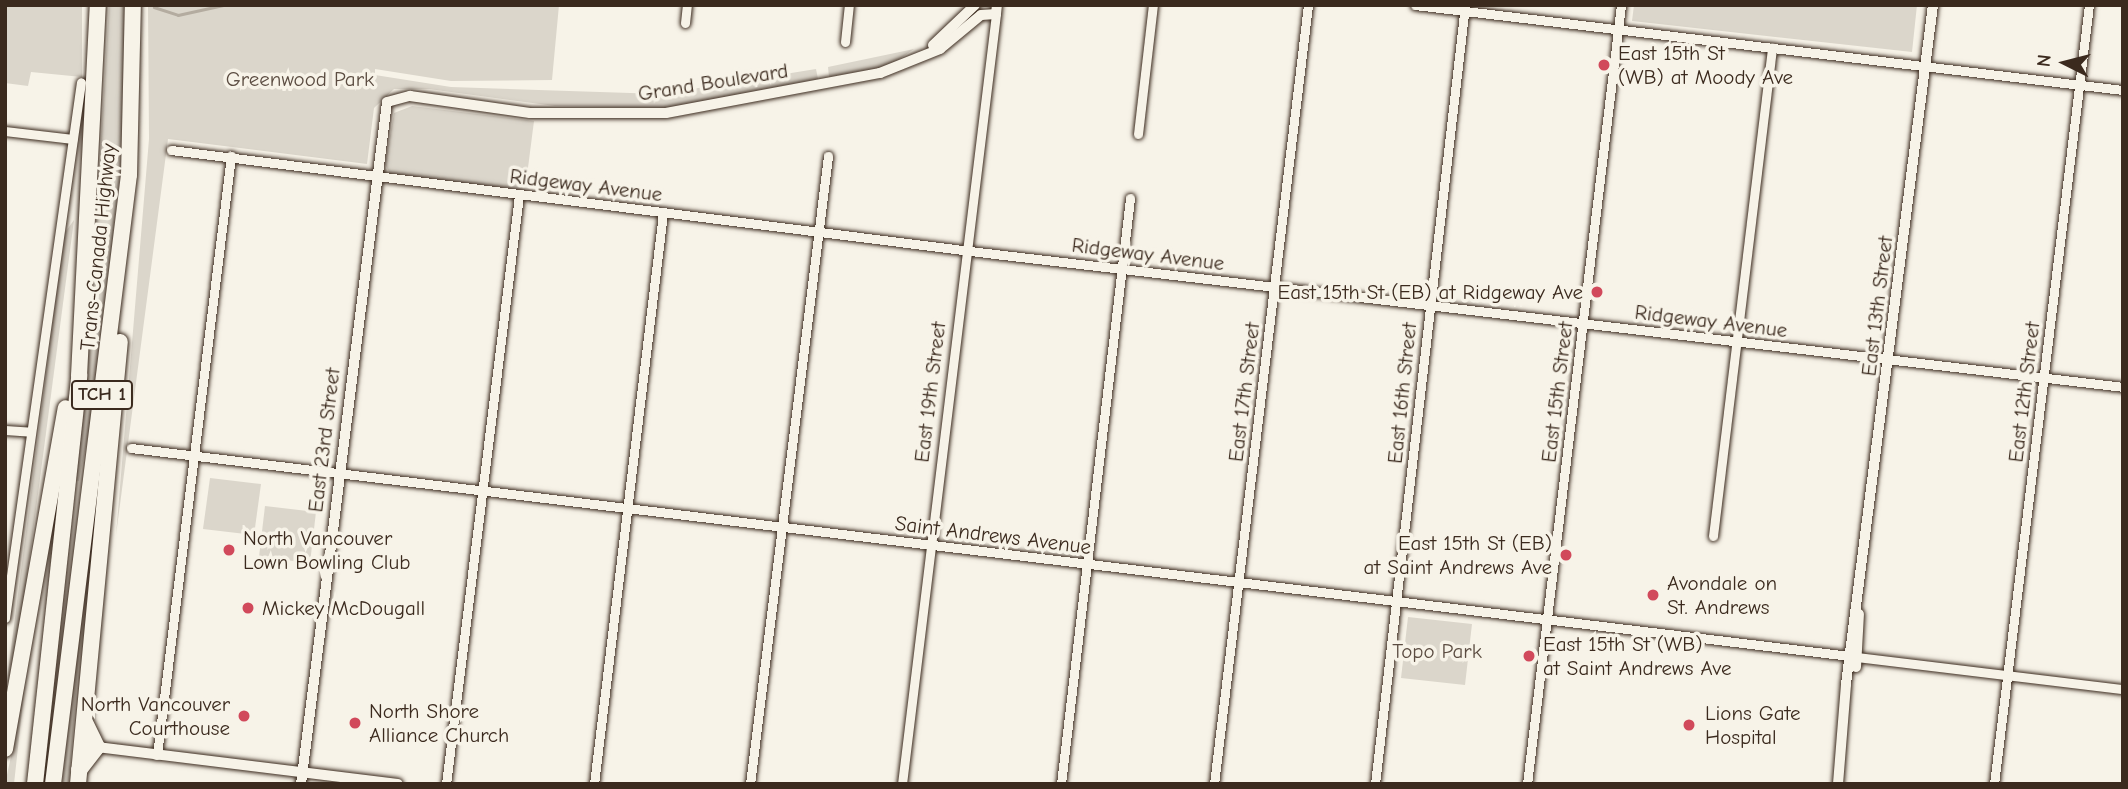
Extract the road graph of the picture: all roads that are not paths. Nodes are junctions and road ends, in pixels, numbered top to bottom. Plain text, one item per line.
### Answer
1 (98, 5) edge
2 (133, 5) edge
3 (687, 5) edge
4 (849, 5) edge
5 (975, 5) edge
6 (1153, 5) edge
7 (1308, 5) edge
8 (1415, 5) edge
9 (1621, 5) edge
10 (1933, 5) edge
11 (2089, 5) edge
12 (1465, 8) edge
13 (996, 10) edge
14 (685, 23) dead end
15 (1618, 29) junction
16 (845, 43) dead end
17 (1772, 48) junction
18 (917, 58) junction
19 (1926, 67) junction
20 (81, 82) dead end
21 (2079, 84) junction
22 (2123, 90) edge
23 (387, 102) joint
24 (5, 131) edge
25 (1138, 134) dead end
26 (72, 139) junction
27 (132, 140) junction
28 (171, 149) dead end
29 (231, 156) junction
30 (828, 156) dead end
31 (375, 176) junction
32 (519, 195) junction
33 (1130, 198) dead end
34 (663, 213) junction
35 (818, 232) junction
36 (967, 250) junction
37 (1121, 268) junction
38 (86, 274) junction
39 (1275, 286) junction
40 (1429, 305) junction
41 (1582, 323) junction
42 (1736, 341) junction
43 (1890, 360) junction
44 (2043, 378) junction
45 (2123, 387) edge
46 (5, 430) edge
47 (31, 432) junction
48 (131, 448) dead end
49 (194, 455) junction
50 (340, 473) junction
51 (483, 491) junction
52 (628, 507) junction
53 (781, 526) junction
54 (1713, 536) dead end
55 (931, 545) junction
56 (1086, 564) junction
57 (1239, 582) junction
58 (1397, 601) junction
59 (5, 618) edge
60 (1546, 619) junction
61 (1854, 656) junction
62 (2007, 675) junction
63 (2123, 689) edge
64 (85, 720) junction
65 (97, 747) junction
66 (5, 749) edge
67 (157, 755) junction
68 (79, 777) edge
69 (302, 778) edge
70 (35, 784) edge
71 (53, 784) edge
72 (398, 784) edge
73 (446, 784) edge
74 (594, 784) edge
75 (750, 784) edge
76 (902, 784) edge
77 (1061, 784) edge
78 (1214, 784) edge
79 (1375, 784) edge
80 (1527, 784) edge
81 (1838, 784) edge
82 (1994, 784) edge

1 - 38 highway, Trans-Canada Highway / TCH 1
2 - 27 highway, Trans-Canada Highway / TCH 1
3 - 14 street
4 - 16 street
5 - 18 street, Grand Boulevard
6 - 25 street
7 - 39 street, East 17th Street
8 - 12 street
9 - 15 street, East 15th Street
10 - 19 street, East 13th Street
11 - 21 street, East 12th Street
12 - 15 street
12 - 40 street, East 16th Street
13 - 18 street, Grand Boulevard
13 - 36 street, East 19th Street
15 - 17 street
15 - 41 street, East 15th Street
17 - 19 street
17 - 42 street
18 - 23 street, Grand Boulevard
19 - 21 street
19 - 43 street, East 13th Street
20 - 26 street
21 - 22 street
21 - 44 street, East 12th Street
23 - 31 street, East 23rd Street
24 - 26 street
26 - 47 street
27 - 64 highway
27 - 71 highway, Trans-Canada Highway / TCH 1
28 - 29 street, Ridgeway Avenue
29 - 31 street, Ridgeway Avenue
29 - 49 street
30 - 35 street
31 - 32 street, Ridgeway Avenue
31 - 50 street, East 23rd Street
32 - 34 street, Ridgeway Avenue
32 - 51 street
33 - 37 street
34 - 35 street, Ridgeway Avenue
34 - 52 street
35 - 36 street, Ridgeway Avenue
35 - 53 street
36 - 37 street, Ridgeway Avenue
36 - 55 street, East 19th Street
37 - 39 street, Ridgeway Avenue
37 - 56 street
38 - 66 highway
38 - 70 highway, Trans-Canada Highway / TCH 1
39 - 40 street, Ridgeway Avenue
39 - 57 street, East 17th Street
40 - 41 street, Ridgeway Avenue
40 - 58 street, East 16th Street
41 - 42 street, Ridgeway Avenue
41 - 60 street, East 15th Street
42 - 43 street, Ridgeway Avenue
42 - 54 street
43 - 44 street, Ridgeway Avenue
43 - 61 street, East 13th Street
44 - 45 street, Ridgeway Avenue
44 - 62 street, East 12th Street
46 - 47 street
47 - 59 street
48 - 49 street, Saint Andrews Avenue
49 - 50 street, Saint Andrews Avenue
49 - 67 street
50 - 51 street, Saint Andrews Avenue
50 - 69 street, East 23rd Street
51 - 52 street, Saint Andrews Avenue
51 - 73 street
52 - 53 street, Saint Andrews Avenue
52 - 74 street
53 - 55 street, Saint Andrews Avenue
53 - 75 street
55 - 56 street, Saint Andrews Avenue
55 - 76 street, East 19th Street
56 - 57 street, Saint Andrews Avenue
56 - 77 street
57 - 58 street, Saint Andrews Avenue
57 - 78 street, East 17th Street
58 - 60 street, Saint Andrews Avenue
58 - 79 street, East 16th Street
60 - 61 street, Saint Andrews Avenue
60 - 80 street, East 15th Street
61 - 62 street, Saint Andrews Avenue
61 - 81 street, East 13th Street
62 - 63 street, Saint Andrews Avenue
62 - 82 street, East 12th Street
64 - 65 highway
64 - 68 highway
65 - 67 street
65 - 68 highway
67 - 69 street
69 - 72 street

